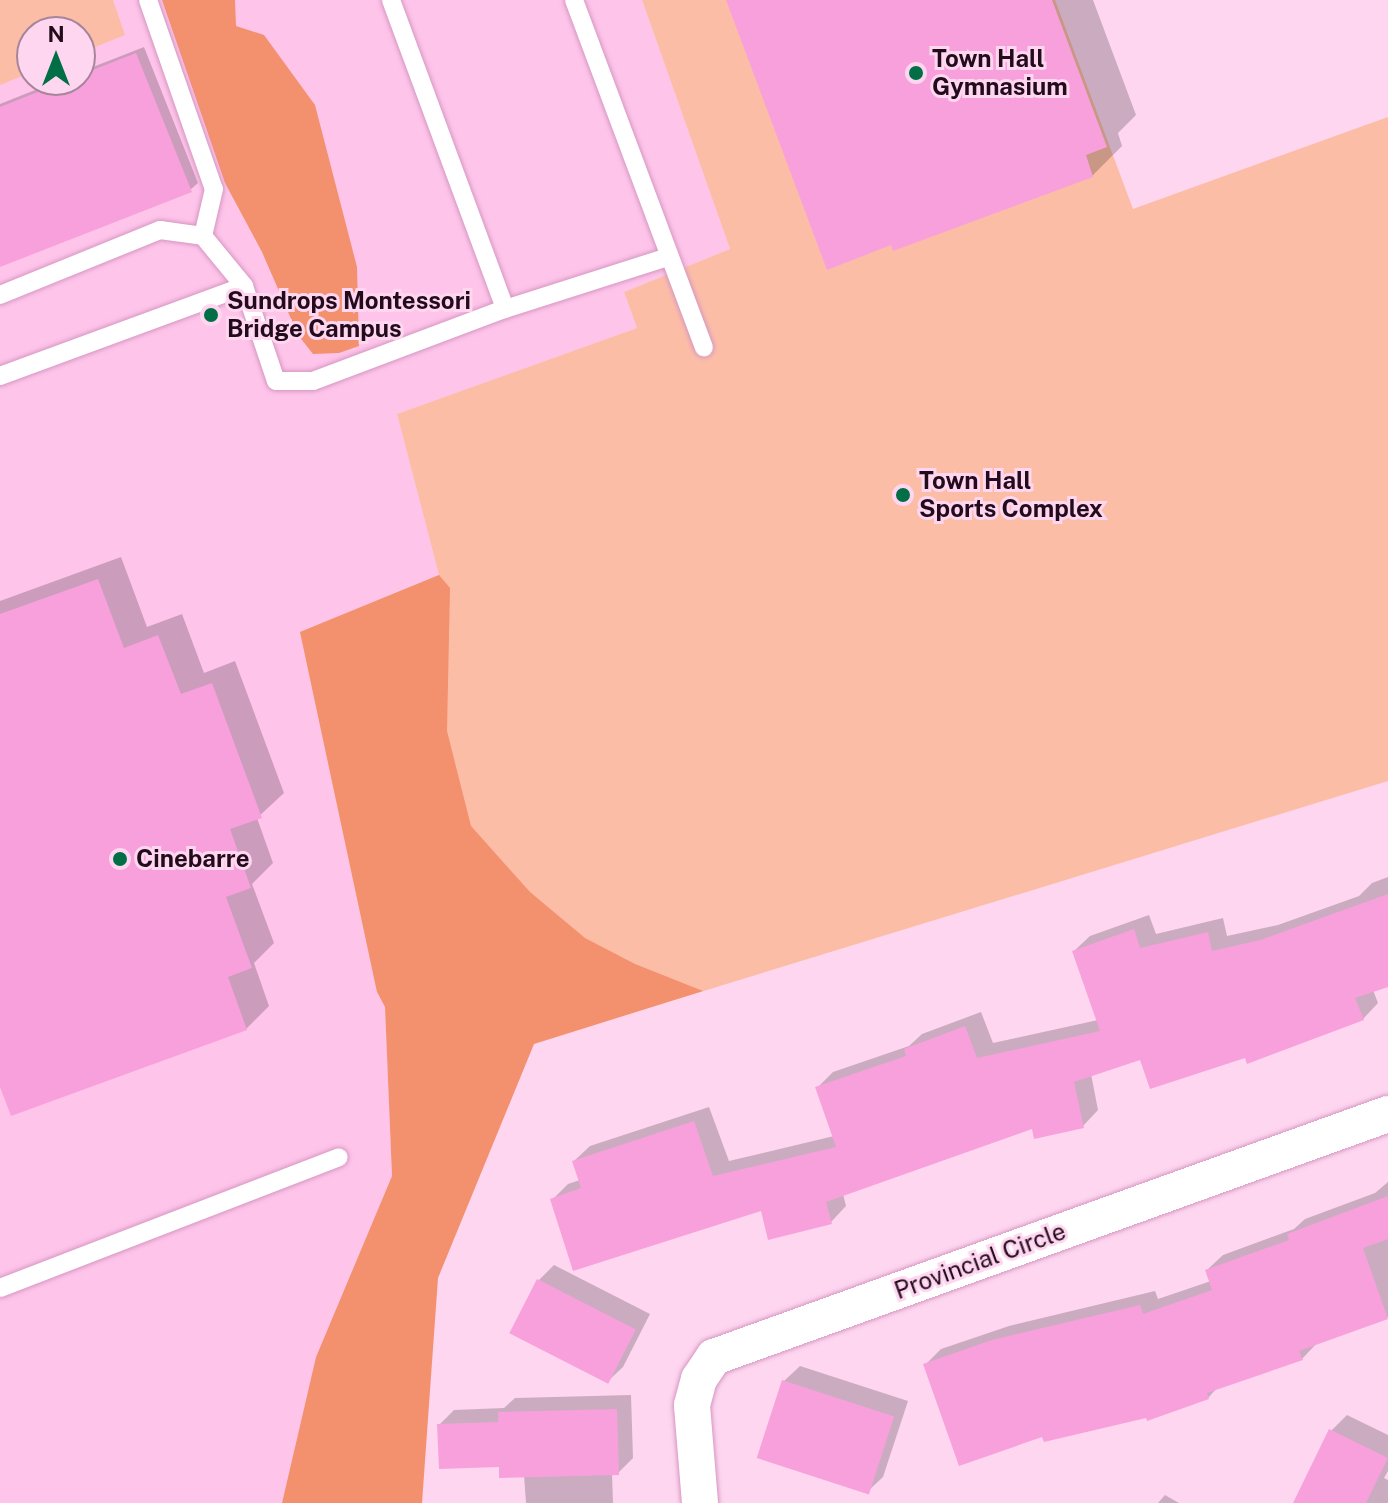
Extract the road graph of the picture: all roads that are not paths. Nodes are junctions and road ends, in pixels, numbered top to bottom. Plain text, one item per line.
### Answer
1 (148, 0) edge
2 (391, 0) edge
3 (574, 0) edge
4 (203, 236) junction
5 (668, 257) junction
6 (244, 286) junction
7 (0, 295) edge
8 (505, 309) junction
9 (704, 348) dead end
10 (0, 376) edge
11 (1388, 1114) edge
12 (339, 1157) dead end
13 (0, 1288) edge
14 (700, 1503) edge

1 - 4 lane
2 - 8 lane
3 - 5 lane
4 - 6 lane
4 - 7 lane
5 - 8 lane
5 - 9 lane
6 - 8 lane
6 - 10 lane
11 - 14 street, Provincial Circle
12 - 13 lane

